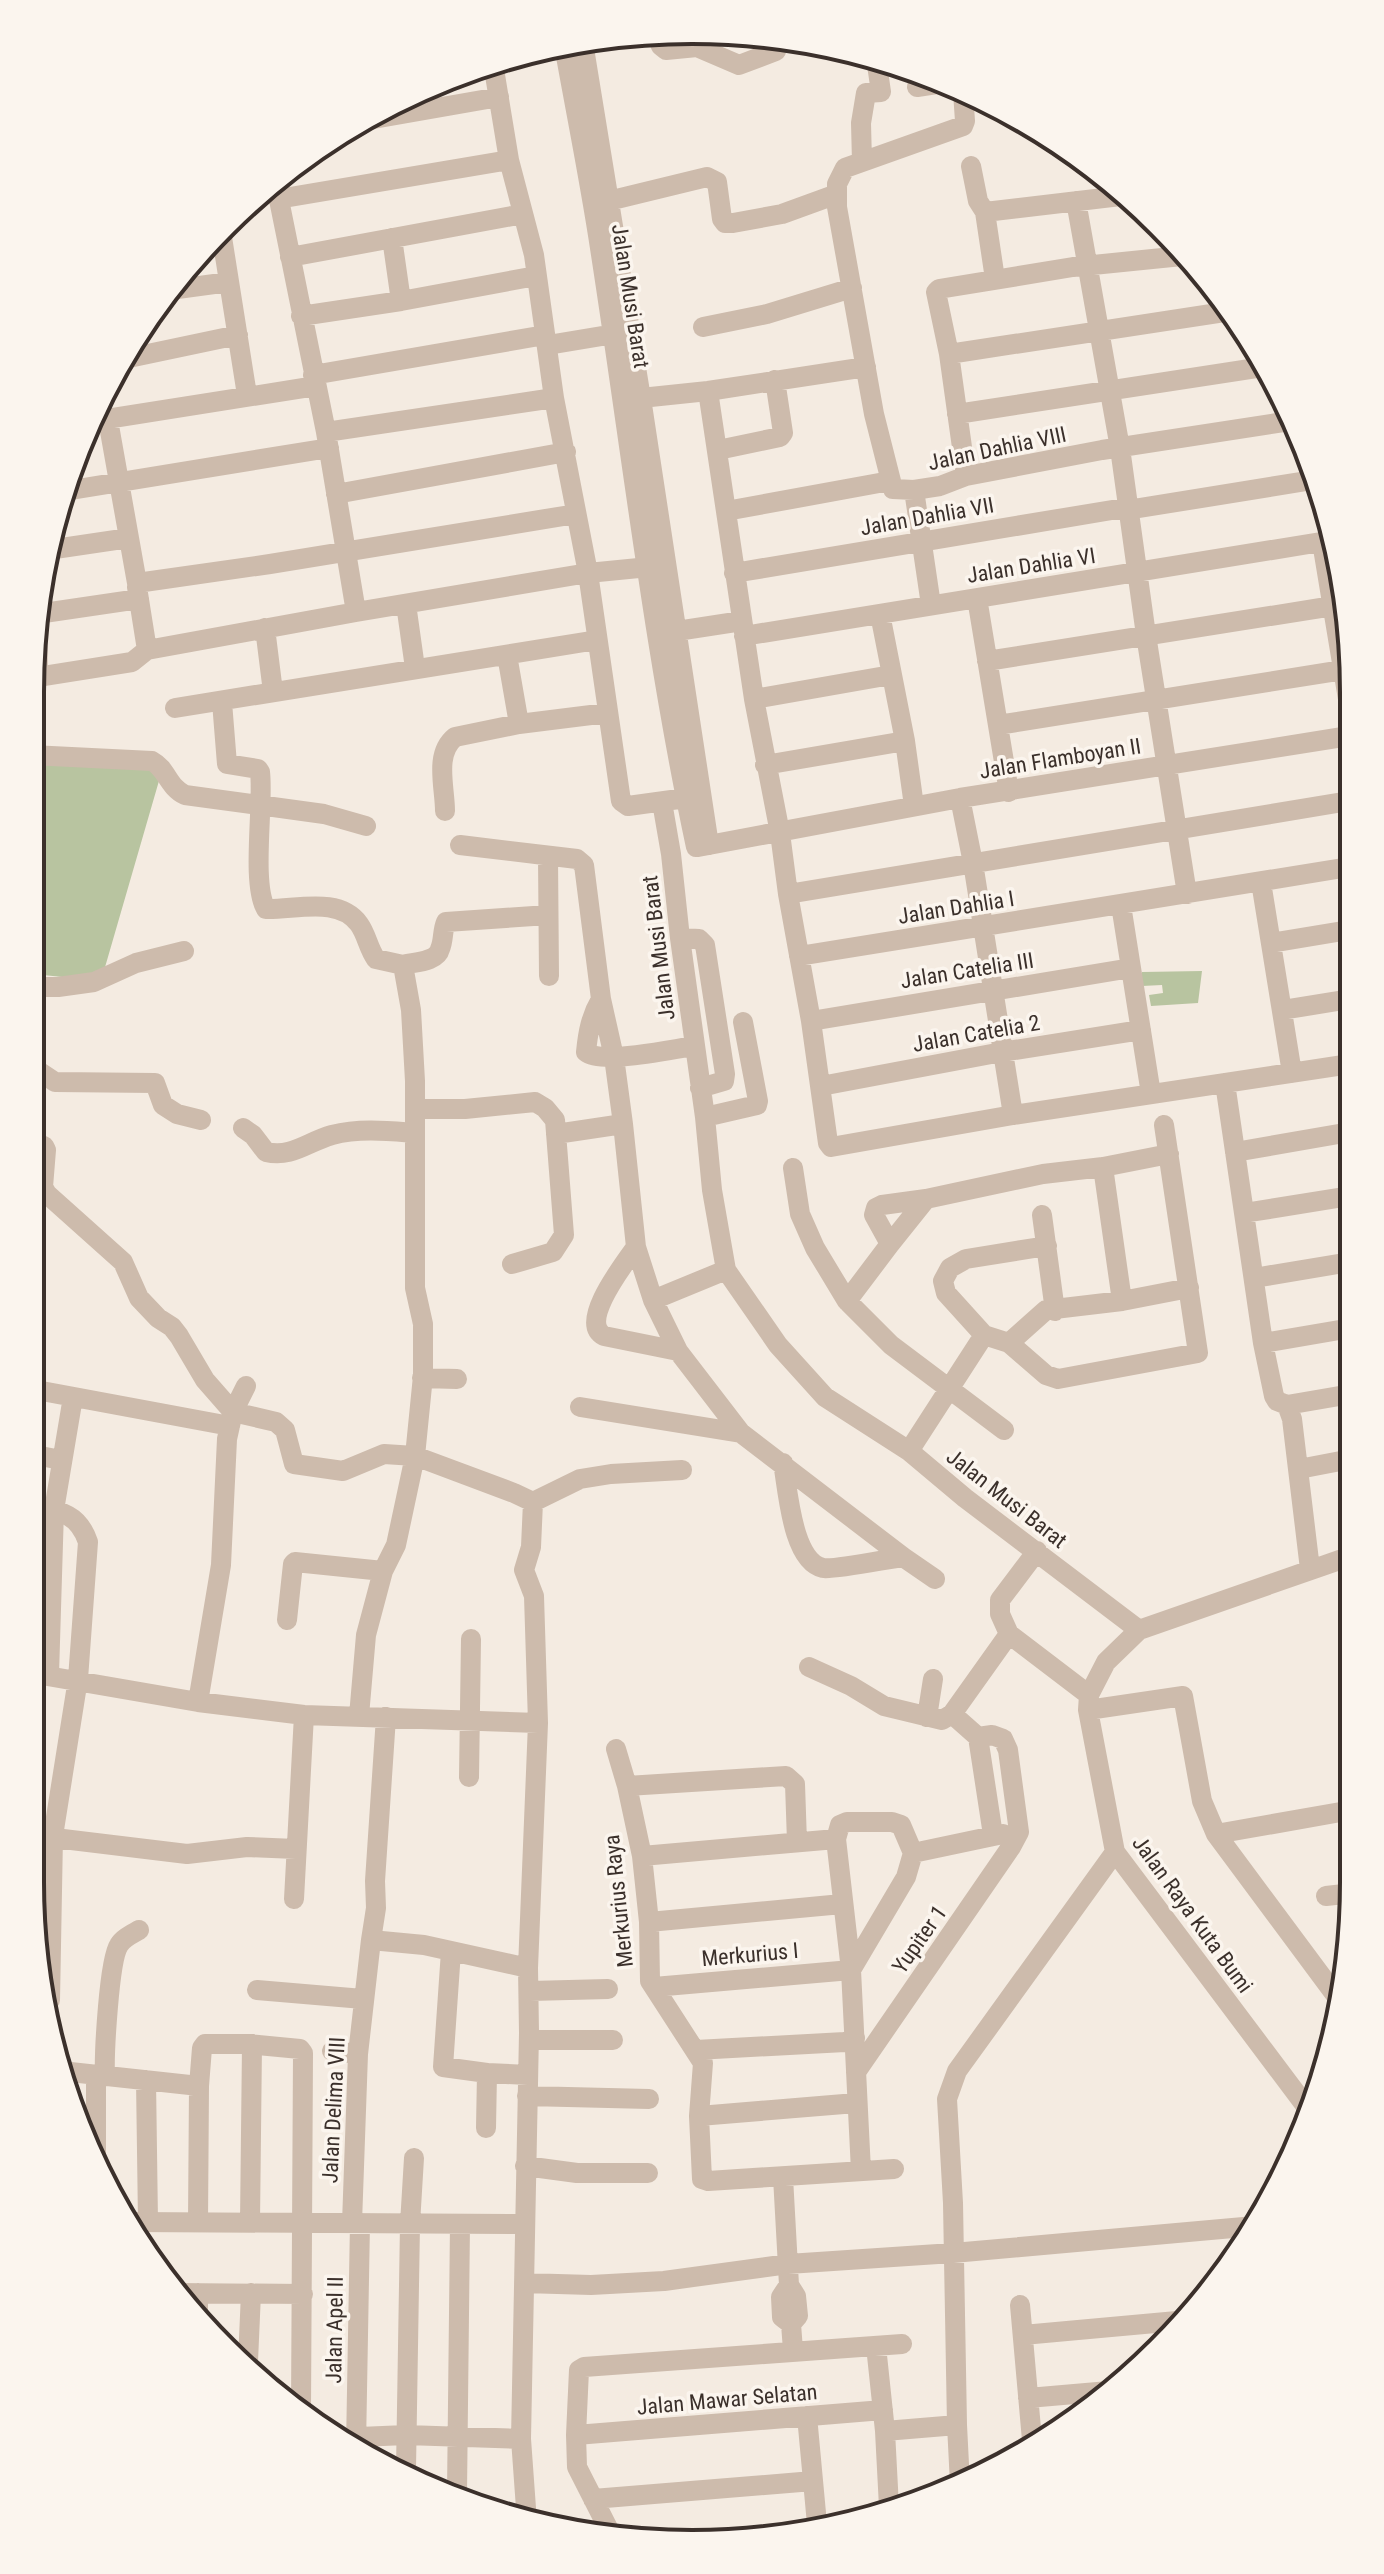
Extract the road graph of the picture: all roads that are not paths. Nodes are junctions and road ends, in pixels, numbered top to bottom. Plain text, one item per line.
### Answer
1 (660, 45) edge
2 (776, 51) dead end
3 (584, 53) edge
4 (566, 56) edge
5 (878, 71) edge
6 (495, 75) edge
7 (922, 86) edge
8 (917, 87) dead end
9 (499, 97) junction
10 (964, 104) edge
11 (398, 115) edge
12 (509, 160) junction
13 (862, 162) junction
14 (971, 166) dead end
15 (286, 188) edge
16 (278, 194) edge
17 (837, 194) junction
18 (1107, 195) edge
19 (1076, 201) junction
20 (600, 203) junction
21 (985, 212) junction
22 (523, 214) junction
23 (392, 238) junction
24 (223, 245) edge
25 (290, 257) junction
26 (1172, 257) edge
27 (1089, 267) junction
28 (536, 276) junction
29 (995, 279) junction
30 (229, 282) junction
31 (186, 288) edge
32 (852, 288) junction
33 (401, 301) junction
34 (1217, 313) edge
35 (301, 316) junction
36 (703, 327) dead end
37 (1100, 332) junction
38 (621, 333) junction
39 (238, 335) junction
40 (546, 340) junction
41 (949, 354) junction
42 (138, 356) edge
43 (866, 367) junction
44 (1253, 369) edge
45 (314, 380) junction
46 (775, 380) junction
47 (708, 391) junction
48 (1110, 391) junction
49 (247, 395) junction
50 (554, 398) junction
51 (641, 398) junction
52 (957, 414) junction
53 (104, 420) edge
54 (1281, 422) edge
55 (102, 424) edge
56 (327, 440) junction
57 (1120, 448) junction
58 (718, 450) junction
59 (566, 452) junction
60 (966, 476) junction
61 (119, 481) junction
62 (890, 481) junction
63 (1305, 481) edge
64 (77, 489) edge
65 (914, 490) junction
66 (336, 494) junction
67 (1127, 510) junction
68 (726, 511) junction
69 (576, 514) junction
70 (129, 538) junction
71 (920, 542) junction
72 (1322, 542) edge
73 (60, 548) edge
74 (346, 551) junction
75 (657, 567) junction
76 (1138, 572) junction
77 (588, 573) junction
78 (734, 573) junction
79 (138, 591) junction
80 (1332, 594) edge
81 (977, 598) junction
82 (406, 604) junction
83 (931, 605) junction
84 (1333, 606) junction
85 (356, 612) junction
86 (49, 613) edge
87 (880, 614) junction
88 (265, 628) junction
89 (743, 628) junction
90 (1336, 628) edge
91 (677, 631) junction
92 (1146, 635) junction
93 (597, 640) junction
94 (147, 650) junction
95 (507, 655) junction
96 (987, 661) junction
97 (415, 668) junction
98 (1339, 671) edge
99 (891, 675) junction
100 (44, 676) edge
101 (273, 692) junction
102 (754, 699) junction
103 (1156, 699) junction
104 (222, 702) junction
105 (175, 708) dead end
106 (607, 713) junction
107 (519, 724) junction
108 (998, 725) junction
109 (1340, 737) edge
110 (905, 741) junction
111 (44, 756) edge
112 (765, 765) junction
113 (1166, 766) junction
114 (1009, 792) junction
115 (686, 798) junction
116 (960, 798) junction
117 (662, 802) junction
118 (1340, 803) edge
119 (259, 805) junction
120 (914, 806) junction
121 (445, 811) dead end
122 (366, 826) dead end
123 (1176, 830) junction
124 (780, 833) junction
125 (460, 845) dead end
126 (702, 846) junction
127 (671, 854) junction
128 (548, 857) junction
129 (973, 863) junction
130 (1340, 869) edge
131 (1261, 882) junction
132 (788, 894) junction
133 (1187, 894) junction
134 (1121, 905) junction
135 (548, 915) junction
136 (982, 927) junction
137 (1340, 932) edge
138 (680, 938) junction
139 (1271, 943) junction
140 (184, 951) dead end
141 (799, 956) junction
142 (403, 965) junction
143 (1131, 968) junction
144 (549, 976) dead end
145 (44, 987) edge
146 (992, 990) junction
147 (1340, 1001) edge
148 (1282, 1010) junction
149 (811, 1021) junction
150 (743, 1022) dead end
151 (1141, 1030) junction
152 (695, 1046) junction
153 (1002, 1052) junction
154 (614, 1057) junction
155 (1340, 1066) edge
156 (1292, 1073) junction
157 (44, 1075) edge
158 (1225, 1083) junction
159 (821, 1086) junction
160 (700, 1088) junction
161 (1151, 1094) junction
162 (415, 1109) junction
163 (1013, 1115) junction
164 (705, 1117) junction
165 (201, 1120) dead end
166 (623, 1124) junction
167 (1164, 1125) dead end
168 (243, 1128) dead end
169 (415, 1133) junction
170 (556, 1134) junction
171 (1340, 1134) edge
172 (44, 1148) edge
173 (1235, 1152) junction
174 (1169, 1154) junction
175 (1103, 1167) junction
176 (793, 1168) dead end
177 (44, 1175) edge
178 (44, 1189) edge
179 (1340, 1198) edge
180 (926, 1199) junction
181 (1244, 1213) junction
182 (1042, 1215) dead end
183 (890, 1244) junction
184 (1047, 1246) junction
185 (636, 1247) junction
186 (512, 1264) dead end
187 (1340, 1264) edge
188 (726, 1270) junction
189 (1254, 1278) junction
190 (1189, 1288) junction
191 (653, 1300) junction
192 (847, 1301) junction
193 (1122, 1301) junction
194 (1055, 1311) junction
195 (1340, 1330) edge
196 (984, 1335) junction
197 (1009, 1343) junction
198 (1263, 1343) junction
199 (678, 1351) junction
200 (422, 1378) junction
201 (457, 1379) dead end
202 (246, 1386) dead end
203 (950, 1388) junction
204 (44, 1391) edge
205 (1340, 1396) edge
206 (73, 1397) junction
207 (1287, 1405) junction
208 (580, 1407) dead end
209 (231, 1419) junction
210 (1004, 1430) dead end
211 (741, 1433) junction
212 (909, 1451) junction
213 (415, 1456) junction
214 (44, 1457) edge
215 (61, 1460) junction
216 (1340, 1461) edge
217 (783, 1463) junction
218 (1299, 1469) junction
219 (682, 1470) dead end
220 (533, 1502) junction
221 (44, 1508) edge
222 (54, 1510) junction
223 (1037, 1551) junction
224 (903, 1557) junction
225 (1340, 1559) edge
226 (1310, 1569) junction
227 (383, 1571) junction
228 (935, 1579) dead end
229 (287, 1620) dead end
230 (44, 1627) edge
231 (1139, 1630) junction
232 (1009, 1634) junction
233 (471, 1639) dead end
234 (809, 1667) dead end
235 (44, 1675) edge
236 (78, 1679) junction
237 (933, 1679) dead end
238 (198, 1702) junction
239 (1089, 1702) junction
240 (952, 1714) junction
241 (304, 1715) junction
242 (359, 1716) junction
243 (386, 1717) junction
244 (927, 1717) junction
245 (468, 1720) junction
246 (538, 1723) junction
247 (978, 1737) junction
248 (616, 1749) dead end
249 (469, 1777) dead end
250 (627, 1786) junction
251 (1340, 1812) edge
252 (1019, 1832) junction
253 (1216, 1834) junction
254 (993, 1835) junction
255 (44, 1836) edge
256 (53, 1836) junction
257 (836, 1839) junction
258 (797, 1842) junction
259 (296, 1849) junction
260 (1115, 1852) junction
261 (913, 1853) junction
262 (642, 1856) junction
263 (1340, 1894) edge
264 (1326, 1896) dead end
265 (294, 1899) dead end
266 (842, 1904) junction
267 (649, 1922) junction
268 (139, 1930) dead end
269 (371, 1940) junction
270 (451, 1951) junction
271 (528, 1968) junction
272 (851, 1970) junction
273 (51, 1971) edge
274 (654, 1987) junction
275 (608, 1989) dead end
276 (1331, 1989) edge
277 (257, 1990) dead end
278 (530, 1991) junction
279 (363, 1999) junction
280 (529, 2040) junction
281 (613, 2040) dead end
282 (850, 2040) junction
283 (252, 2044) junction
284 (696, 2050) junction
285 (332, 2051) dead end
286 (358, 2054) junction
287 (73, 2072) edge
288 (856, 2072) junction
289 (487, 2073) junction
290 (100, 2075) junction
291 (146, 2080) junction
292 (199, 2086) junction
293 (528, 2086) junction
294 (649, 2099) dead end
295 (1302, 2101) edge
296 (856, 2103) junction
297 (699, 2116) junction
298 (486, 2128) dead end
299 (97, 2138) edge
300 (414, 2158) dead end
301 (525, 2166) junction
302 (894, 2169) dead end
303 (861, 2171) junction
304 (648, 2173) dead end
305 (783, 2177) junction
306 (141, 2222) edge
307 (198, 2222) junction
308 (250, 2222) junction
309 (300, 2223) junction
310 (356, 2223) junction
311 (410, 2224) junction
312 (460, 2224) junction
313 (525, 2224) junction
314 (1240, 2227) edge
315 (953, 2253) junction
316 (789, 2274) junction
317 (524, 2283) junction
318 (192, 2293) edge
319 (198, 2293) junction
320 (251, 2293) junction
321 (303, 2294) junction
322 (198, 2300) edge
323 (1020, 2305) dead end
324 (1165, 2324) edge
325 (1023, 2335) junction
326 (902, 2344) dead end
327 (876, 2346) junction
328 (793, 2350) junction
329 (248, 2353) edge
330 (1090, 2393) edge
331 (301, 2398) edge
332 (1028, 2398) junction
333 (883, 2410) junction
334 (807, 2416) junction
335 (957, 2425) junction
336 (885, 2431) junction
337 (349, 2432) edge
338 (1031, 2434) edge
339 (406, 2435) junction
340 (576, 2435) junction
341 (458, 2437) junction
342 (521, 2439) junction
343 (362, 2440) edge
344 (406, 2463) edge
345 (959, 2472) edge
346 (813, 2481) junction
347 (457, 2486) edge
348 (593, 2499) junction
349 (889, 2499) edge
350 (526, 2508) edge
351 (816, 2518) edge
352 (606, 2524) edge

1 - 2 street
3 - 20 street, Jalan Musi Barat
4 - 20 street, Jalan Musi Barat
5 - 13 street
6 - 9 street
7 - 8 street
9 - 11 street
9 - 12 street
10 - 13 street
12 - 15 street
12 - 22 street
13 - 17 street
14 - 21 street
16 - 25 street
17 - 20 street
17 - 32 street
18 - 19 street
19 - 21 street
19 - 27 street
20 - 38 street, Jalan Musi Barat
21 - 29 street
22 - 23 street
22 - 28 street
23 - 25 street
23 - 33 street
24 - 30 street
25 - 35 street
26 - 27 street
27 - 29 street
27 - 37 street
28 - 33 street
28 - 40 street
29 - 41 street
30 - 31 street
30 - 39 street
32 - 36 street
32 - 43 street
33 - 35 street
34 - 37 street
35 - 45 street
37 - 41 street
37 - 48 street
38 - 40 street
38 - 51 street, Jalan Musi Barat
38 - 75 street, Jalan Musi Barat
39 - 42 street
39 - 49 street
40 - 45 street
40 - 50 street
41 - 52 street
43 - 46 street
43 - 62 street
44 - 48 street
45 - 49 street
45 - 56 street
46 - 47 street
46 - 58 street
47 - 51 street
47 - 58 street
48 - 52 street
48 - 57 street
49 - 53 street
50 - 56 street
50 - 59 street
51 - 75 street, Jalan Musi Barat
52 - 60 street
54 - 57 street, Jalan Dahlia VIII
55 - 61 street
56 - 61 street
56 - 66 street
57 - 60 street, Jalan Dahlia VIII
57 - 67 street
58 - 68 street
59 - 66 street
59 - 69 street
60 - 65 street, Jalan Dahlia VIII
61 - 64 street
61 - 70 street
62 - 65 street, Jalan Dahlia VIII
62 - 68 street
63 - 67 street, Jalan Dahlia VII
65 - 71 street
66 - 74 street
67 - 71 street, Jalan Dahlia VII
67 - 76 street
68 - 78 street
69 - 74 street
69 - 77 street
70 - 73 street
70 - 79 street
71 - 78 street, Jalan Dahlia VII
71 - 83 street
72 - 76 street, Jalan Dahlia VI
74 - 79 street
74 - 85 street
75 - 77 street
75 - 91 street, Jalan Musi Barat
75 - 115 street, Jalan Musi Barat
76 - 81 street, Jalan Dahlia VI
76 - 92 street
77 - 82 street
77 - 93 street
78 - 89 street
79 - 86 street
79 - 94 street
80 - 84 street
81 - 83 street, Jalan Dahlia VI
81 - 96 street
82 - 85 street
82 - 97 street
83 - 87 street, Jalan Dahlia VI
84 - 90 street
84 - 92 street
85 - 88 street
87 - 89 street, Jalan Dahlia VI
87 - 99 street
88 - 94 street
88 - 101 street
89 - 91 street, Jalan Dahlia VI
89 - 102 street
91 - 126 street, Jalan Musi Barat
92 - 96 street
92 - 103 street
93 - 95 street
93 - 106 street
94 - 100 street
95 - 97 street
95 - 107 street
96 - 108 street
97 - 101 street
98 - 103 street
99 - 102 street
99 - 110 street
101 - 104 street
102 - 112 street
103 - 108 street
103 - 113 street
104 - 105 street
104 - 119 street
106 - 107 street
106 - 117 street
107 - 121 street
108 - 114 street
109 - 113 street, Jalan Flamboyan II
110 - 112 street
110 - 120 street
111 - 119 street
112 - 124 street
113 - 114 street, Jalan Flamboyan II
113 - 123 street
114 - 116 street, Jalan Flamboyan II
115 - 117 street
115 - 126 street, Jalan Musi Barat
116 - 120 street, Jalan Flamboyan II
116 - 129 street
117 - 127 street
118 - 123 street
119 - 122 street
119 - 142 street
120 - 124 street, Jalan Flamboyan II
123 - 129 street
123 - 133 street
124 - 126 street, Jalan Flamboyan II
124 - 132 street
125 - 128 street
126 - 127 street, Jalan Musi Barat
127 - 138 street, Jalan Musi Barat
128 - 135 street
128 - 154 street
129 - 132 street
129 - 136 street
130 - 131 street, Jalan Dahlia I
131 - 133 street, Jalan Dahlia I
131 - 139 street
132 - 141 street
133 - 134 street, Jalan Dahlia I
134 - 136 street, Jalan Dahlia I
134 - 143 street
135 - 142 street
135 - 144 street
136 - 141 street, Jalan Dahlia I
136 - 146 street
137 - 139 street
138 - 152 street, Jalan Musi Barat
138 - 160 street
139 - 148 street
140 - 145 street
141 - 149 street
142 - 162 street
143 - 146 street, Jalan Catelia III
143 - 151 street
146 - 149 street, Jalan Catelia III
146 - 153 street
147 - 148 street
148 - 156 street
149 - 159 street
150 - 164 street
151 - 153 street, Jalan Catelia 2
151 - 161 street
152 - 154 street
152 - 160 street, Jalan Musi Barat
153 - 159 street, Jalan Catelia 2
153 - 163 street
154 - 166 street
155 - 156 street
156 - 158 street
157 - 165 street
158 - 161 street
158 - 173 street
159 - 163 street
160 - 164 street, Jalan Musi Barat
161 - 163 street
162 - 169 street
162 - 170 street
164 - 188 street, Jalan Musi Barat
166 - 170 street
166 - 185 street
167 - 174 street
168 - 169 street
169 - 200 street
170 - 186 street
171 - 173 street
172 - 177 street
173 - 181 street
174 - 175 street
174 - 190 street
175 - 180 street
175 - 193 street
176 - 192 street
178 - 209 street
179 - 181 street
180 - 183 street
180 - 183 street
181 - 189 street
182 - 184 street
183 - 192 street
184 - 194 street
184 - 196 street
185 - 191 street
185 - 199 street
187 - 189 street
188 - 191 street
188 - 212 street, Jalan Musi Barat
189 - 198 street
190 - 193 street
190 - 197 street
191 - 199 street
192 - 203 street
193 - 194 street
194 - 197 street
195 - 198 street
196 - 197 street
196 - 203 street
198 - 207 street
199 - 211 street
200 - 201 street
200 - 213 street
202 - 209 street
203 - 210 street
203 - 212 street
204 - 206 street
205 - 207 street
206 - 209 street
206 - 215 street
207 - 218 street
208 - 211 street
209 - 213 street
209 - 238 street
211 - 217 street
212 - 223 street, Jalan Musi Barat
213 - 220 street
213 - 227 street
214 - 215 street
215 - 222 street
216 - 218 street
217 - 224 street
217 - 224 street
218 - 226 street
219 - 220 street
220 - 246 street
221 - 222 street
222 - 230 street
222 - 236 street
223 - 231 street, Jalan Musi Barat
223 - 232 street
224 - 228 street
225 - 226 street
226 - 231 street
227 - 229 street
227 - 242 street
231 - 239 street
232 - 239 street
232 - 240 street
233 - 245 street
234 - 244 street
235 - 236 street
236 - 238 street
236 - 256 street
237 - 244 street
238 - 241 street
239 - 253 street
239 - 260 street, Jalan Raya Kuta Bumi
240 - 244 street
240 - 247 street
241 - 242 street
241 - 259 street
242 - 243 street
243 - 245 street
243 - 269 street, Jalan Delima VIII
245 - 246 street
245 - 249 street
246 - 271 street
247 - 252 street
247 - 254 street
248 - 250 street, Merkurius Raya
250 - 258 street
250 - 262 street, Merkurius Raya
251 - 253 street
252 - 254 street
252 - 288 street, Yupiter 1
253 - 276 street
254 - 261 street
255 - 256 street
256 - 259 street
256 - 273 street
257 - 258 street
257 - 261 street
257 - 266 street
258 - 262 street
259 - 265 street
260 - 295 street, Jalan Raya Kuta Bumi
260 - 315 street
261 - 272 street
262 - 267 street, Merkurius Raya
263 - 264 street
266 - 267 street
266 - 272 street
267 - 274 street, Merkurius Raya
268 - 290 street
269 - 270 street
269 - 279 street, Jalan Delima VIII
270 - 271 street
270 - 289 street
271 - 278 street
272 - 274 street, Merkurius I
272 - 282 street
274 - 284 street, Merkurius Raya
275 - 278 street
277 - 279 street
278 - 280 street
279 - 286 street, Jalan Delima VIII
280 - 281 street
280 - 293 street
282 - 284 street
282 - 288 street
283 - 292 street
283 - 308 street
283 - 309 street
284 - 297 street, Merkurius Raya
285 - 286 street
286 - 310 street, Jalan Delima VIII
287 - 290 street
288 - 296 street
289 - 293 street
289 - 298 street
290 - 291 street
290 - 299 street
291 - 292 street
291 - 306 street
292 - 307 street
293 - 294 street
293 - 301 street
296 - 297 street
296 - 303 street
297 - 305 street, Merkurius Raya
300 - 311 street
301 - 304 street
301 - 313 street
302 - 303 street
303 - 305 street
305 - 316 street
306 - 307 street
307 - 308 street
308 - 309 street
309 - 310 street
309 - 321 street
310 - 311 street
310 - 337 street, Jalan Apel II
311 - 312 street
311 - 339 street
312 - 313 street
312 - 341 street
313 - 317 street
314 - 315 street
315 - 316 street
315 - 335 street
316 - 317 street
316 - 328 street
317 - 342 street
318 - 319 street
319 - 320 street
319 - 322 street
320 - 321 street
320 - 329 street
321 - 331 street
323 - 325 street
324 - 325 street
325 - 332 street
326 - 327 street
327 - 328 street
327 - 333 street
328 - 340 street
330 - 332 street
332 - 338 street
333 - 334 street, Jalan Mawar Selatan
333 - 336 street
334 - 340 street, Jalan Mawar Selatan
334 - 346 street
335 - 336 street
335 - 345 street
336 - 349 street
339 - 341 street
339 - 343 street
339 - 344 street
340 - 348 street
341 - 342 street
341 - 347 street
342 - 350 street
346 - 348 street
346 - 351 street
348 - 352 street

